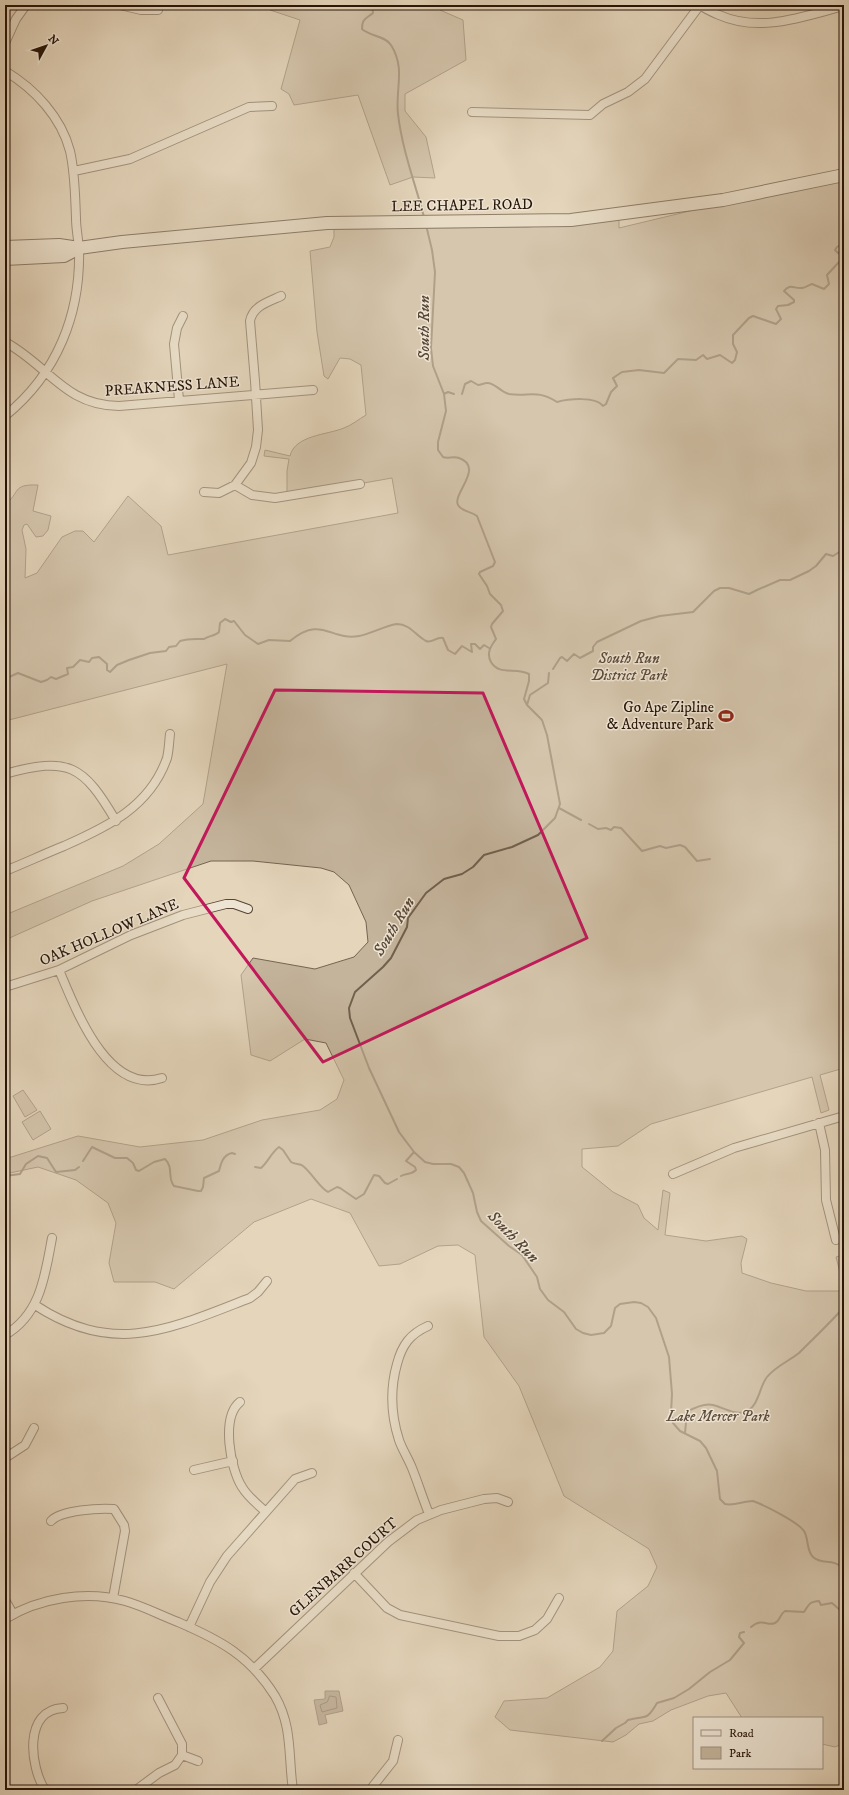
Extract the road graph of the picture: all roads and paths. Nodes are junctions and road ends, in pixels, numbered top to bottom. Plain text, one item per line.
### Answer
1 (26, 5) edge
2 (120, 5) edge
3 (700, 5) edge
4 (844, 6) edge
5 (158, 10) dead end
6 (5, 43) edge
7 (5, 71) edge
8 (272, 106) dead end
9 (472, 112) dead end
10 (74, 171) junction
11 (844, 175) edge
12 (5, 247) edge
13 (79, 248) junction
14 (5, 259) edge
15 (281, 296) dead end
16 (183, 316) dead end
17 (5, 342) edge
18 (46, 372) junction
19 (313, 390) dead end
20 (255, 395) junction
21 (179, 400) junction
22 (5, 416) edge
23 (360, 484) dead end
24 (235, 485) junction
25 (204, 492) dead end
26 (170, 734) dead end
27 (5, 774) edge
28 (116, 821) junction
29 (5, 871) edge
30 (248, 909) dead end
31 (59, 970) junction
32 (5, 987) edge
33 (162, 1078) dead end
34 (844, 1116) edge
35 (818, 1123) junction
36 (673, 1174) dead end
37 (52, 1238) dead end
38 (836, 1240) dead end
39 (267, 1281) dead end
40 (35, 1305) junction
41 (428, 1326) dead end
42 (5, 1335) edge
43 (240, 1402) dead end
44 (34, 1428) dead end
45 (5, 1458) edge
46 (233, 1461) junction
47 (194, 1470) dead end
48 (312, 1473) dead end
49 (508, 1502) dead end
50 (265, 1512) junction
51 (429, 1514) junction
52 (51, 1521) dead end
53 (354, 1573) junction
54 (113, 1598) junction
55 (559, 1598) dead end
56 (5, 1600) edge
57 (13, 1614) junction
58 (5, 1620) edge
59 (189, 1627) junction
60 (255, 1668) junction
61 (158, 1698) dead end
62 (63, 1708) dead end
63 (398, 1740) dead end
64 (182, 1755) junction
65 (198, 1761) dead end
66 (45, 1790) edge
67 (136, 1790) edge
68 (293, 1790) edge
69 (370, 1790) edge

1 - 6 street
2 - 5 street
3 - 4 street
3 - 9 street
7 - 10 street
8 - 10 street
10 - 13 street
11 - 13 main road, LEE CHAPEL ROAD
12 - 13 main road, LEE CHAPEL ROAD
13 - 14 main road, LEE CHAPEL ROAD
13 - 18 street
15 - 20 street
16 - 21 street
17 - 18 street, PREAKNESS LANE
18 - 21 street, PREAKNESS LANE
18 - 22 street
19 - 20 street, PREAKNESS LANE
20 - 21 street, PREAKNESS LANE
20 - 24 street
23 - 24 street
24 - 25 street
26 - 28 street
27 - 28 street
28 - 29 street
30 - 31 street, OAK HOLLOW LANE
31 - 32 street, OAK HOLLOW LANE
31 - 33 street
34 - 35 street
35 - 36 street
35 - 38 street
37 - 40 street
39 - 40 street
40 - 42 street
41 - 51 street
43 - 46 street
44 - 45 street
46 - 47 street
46 - 50 street
48 - 50 street
49 - 51 street, GLENBARR COURT
50 - 59 street
51 - 53 street, GLENBARR COURT
52 - 54 street
53 - 55 street
53 - 60 street, GLENBARR COURT
54 - 57 street
54 - 59 street
56 - 57 street
57 - 58 street
59 - 60 street
60 - 68 street
61 - 64 street
62 - 66 street
63 - 69 street
64 - 65 street
64 - 67 street

